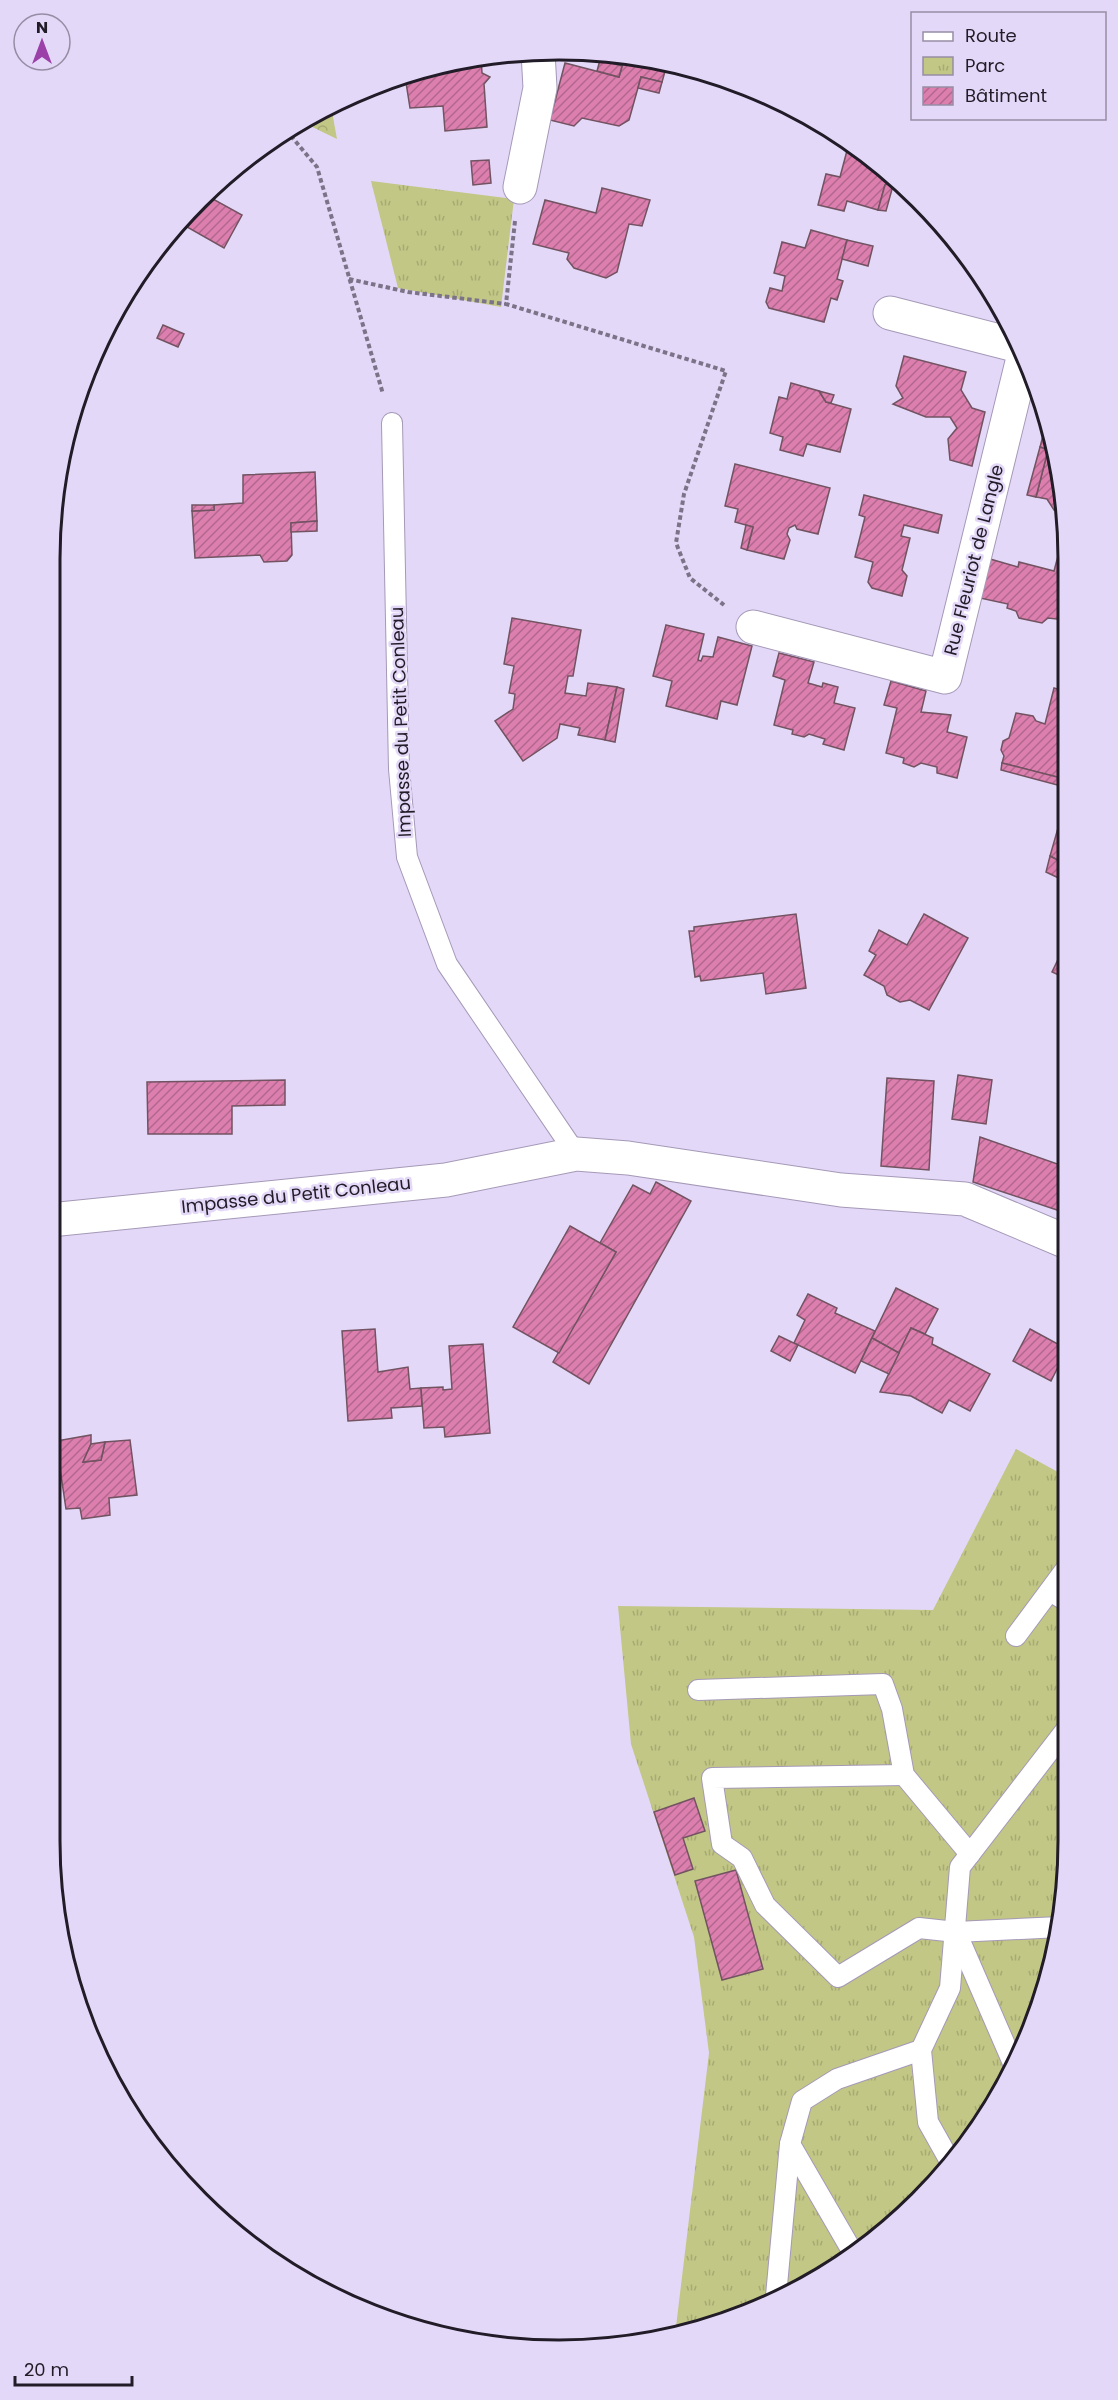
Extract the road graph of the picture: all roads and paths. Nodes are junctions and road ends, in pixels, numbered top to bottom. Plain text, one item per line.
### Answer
1 (538, 61) edge
2 (292, 138) edge
3 (520, 187) joint
4 (350, 279) junction
5 (506, 304) junction
6 (890, 313) dead end
7 (1009, 344) edge
8 (1020, 369) edge
9 (392, 423) joint
10 (753, 627) joint
11 (576, 1154) junction
12 (60, 1219) edge
13 (1058, 1239) edge
14 (1058, 1580) edge
15 (1050, 1591) junction
16 (1058, 1596) edge
17 (1016, 1636) dead end
18 (698, 1690) dead end
19 (1058, 1740) edge
20 (904, 1775) junction
21 (970, 1854) junction
22 (1050, 1927) edge
23 (956, 1932) junction
24 (921, 2050) junction
25 (1010, 2056) edge
26 (789, 2144) junction
27 (947, 2155) edge
28 (849, 2247) edge
29 (776, 2291) edge

1 - 3 street
2 - 4 path
3 - 5 path
4 - 5 path
4 - 9 path
5 - 10 path
6 - 7 street
8 - 10 street, Rue Fleuriot de Langle
9 - 11 lane, Impasse du Petit Conleau
11 - 12 street, Impasse du Petit Conleau
11 - 13 street, Impasse du Petit Conleau
14 - 15 lane
15 - 16 lane
15 - 17 lane
18 - 20 lane
19 - 21 lane
20 - 21 lane
20 - 23 lane
21 - 23 lane
22 - 23 lane
23 - 24 lane
23 - 25 lane
24 - 26 lane
24 - 27 lane
26 - 28 lane
26 - 29 lane

